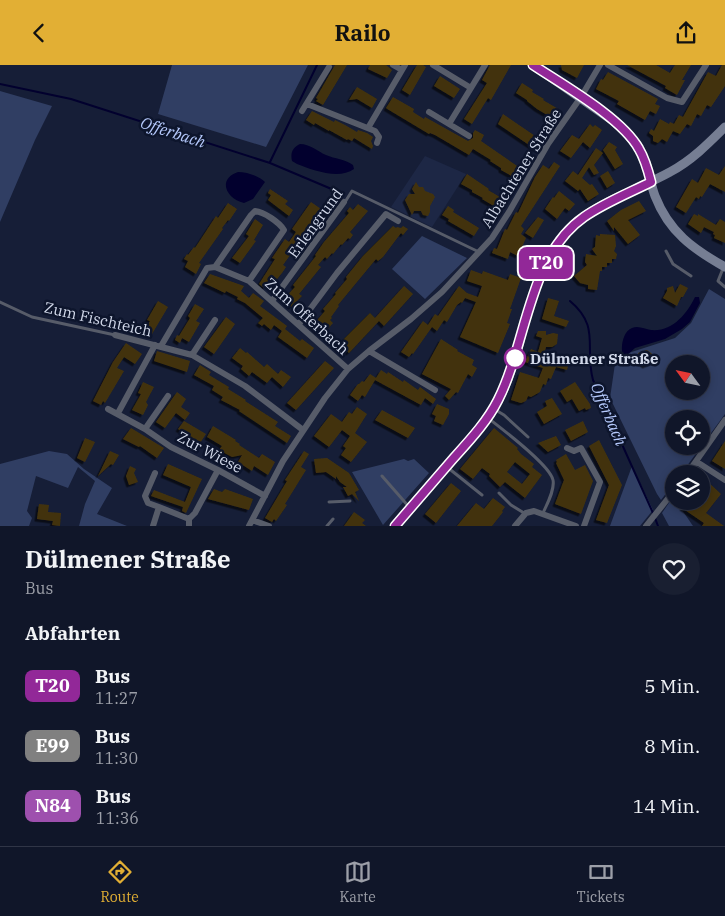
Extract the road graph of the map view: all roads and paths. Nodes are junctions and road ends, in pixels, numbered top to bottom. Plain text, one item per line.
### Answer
1 (393, 65) edge
2 (433, 65) edge
3 (485, 65) edge
4 (533, 65) edge
5 (600, 65) edge
6 (608, 65) edge
7 (706, 65) edge
8 (329, 67) dead end
9 (404, 68) edge
10 (471, 88) junction
11 (581, 97) junction
12 (307, 104) junction
13 (302, 111) dead end
14 (429, 112) dead end
15 (449, 124) junction
16 (725, 127) edge
17 (368, 128) junction
18 (469, 136) dead end
19 (378, 143) dead end
20 (651, 182) junction
21 (344, 202) joint
22 (398, 221) dead end
23 (666, 251) dead end
24 (480, 252) junction
25 (724, 266) edge
26 (215, 267) junction
27 (691, 276) dead end
28 (249, 281) junction
29 (725, 287) edge
30 (272, 301) junction
31 (0, 302) edge
32 (215, 320) dead end
33 (299, 324) junction
34 (115, 335) joint
35 (158, 345) junction
36 (369, 351) junction
37 (192, 355) junction
38 (348, 369) junction
39 (435, 390) dead end
40 (168, 396) dead end
41 (494, 408) junction
42 (108, 409) dead end
43 (118, 413) junction
44 (488, 417) junction
45 (725, 420) edge
46 (145, 429) junction
47 (303, 430) junction
48 (528, 437) dead end
49 (567, 448) dead end
50 (696, 462) junction
51 (694, 465) edge
52 (446, 467) junction
53 (218, 469) junction
54 (155, 473) dead end
55 (382, 476) dead end
56 (725, 480) edge
57 (499, 493) dead end
58 (482, 495) dead end
59 (265, 496) junction
60 (350, 501) dead end
61 (665, 502) edge
62 (329, 503) dead end
63 (160, 507) junction
64 (411, 508) junction
65 (525, 514) junction
66 (543, 514) junction
67 (333, 519) dead end
68 (189, 523) edge
69 (250, 523) edge
70 (153, 526) edge
71 (269, 526) edge
72 (327, 526) edge
73 (395, 526) edge
74 (515, 526) edge
75 (576, 526) edge
76 (584, 526) edge
77 (646, 526) edge

1 - 9 street
2 - 10 street
3 - 10 street
4 - 11 main road
5 - 11 street, Albachtener Straße
6 - 7 street
8 - 12 street
9 - 17 street
10 - 15 street
11 - 20 main road
11 - 24 street, Albachtener Straße
12 - 13 street
12 - 17 street
14 - 15 street
15 - 18 street
16 - 20 main road
17 - 19 street
20 - 25 main road
20 - 41 main road
21 - 24 lane, Erlengrund
21 - 30 street, Erlengrund
22 - 33 street
23 - 27 lane
24 - 36 street, Albachtener Straße
25 - 29 lane
26 - 28 street, Zum Offerbach
26 - 28 street, Zum Offerbach
26 - 35 street, Zum Offerbach
28 - 30 street, Zum Offerbach
30 - 33 street, Zum Offerbach
31 - 34 lane, Zum Fischteich
32 - 37 street
33 - 38 street, Zum Offerbach
34 - 35 street, Zum Fischteich
35 - 37 street, Zum Fischteich
35 - 43 street
36 - 38 street, Albachtener Straße
36 - 39 street
37 - 47 street, Zum Fischteich
38 - 47 street, Albachtener Straße
40 - 46 street
41 - 44 main road
41 - 48 lane
42 - 43 street, Zur Wiese
43 - 46 street, Zur Wiese
44 - 52 main road
44 - 66 lane
45 - 50 street
46 - 53 street, Zur Wiese
47 - 59 street, Albachtener Straße
49 - 76 street
50 - 51 street
50 - 56 street
52 - 58 lane
52 - 64 main road
53 - 59 street, Zur Wiese
53 - 68 street
54 - 63 street
55 - 64 lane
57 - 65 lane
59 - 69 street, Albachtener Straße
60 - 62 lane
61 - 77 street
63 - 68 street
63 - 70 street
64 - 73 main road
65 - 66 street
65 - 74 street
66 - 75 street
67 - 72 lane
69 - 71 street, Albachtener Straße

